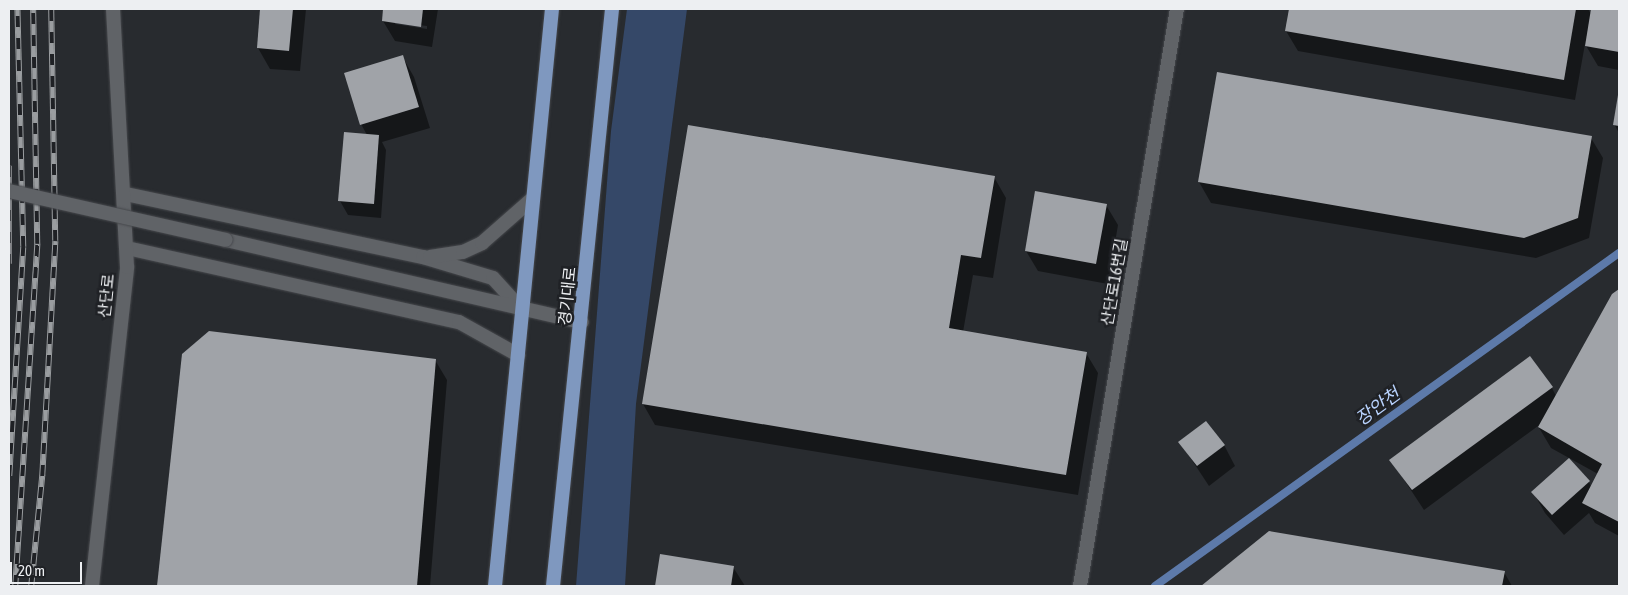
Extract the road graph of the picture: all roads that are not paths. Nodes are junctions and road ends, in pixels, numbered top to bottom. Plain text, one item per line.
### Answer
1 (113, 9) edge
2 (552, 9) edge
3 (612, 9) edge
4 (1178, 9) edge
5 (9, 191) edge
6 (126, 194) junction
7 (532, 199) junction
8 (126, 248) junction
9 (423, 258) junction
10 (523, 311) junction
11 (582, 322) junction
12 (518, 355) junction
13 (92, 586) edge
14 (495, 586) edge
15 (552, 586) edge
16 (1080, 586) edge

1 - 6 street, 산단로
2 - 7 main road
3 - 11 main road, 경기대로
4 - 16 street, 산단로16번길
5 - 10 street, bridge
6 - 8 street, 산단로
6 - 9 street
7 - 9 street
7 - 10 main road
8 - 12 street
8 - 13 street, 산단로
9 - 10 street
10 - 11 street
10 - 12 main road
11 - 15 main road, 경기대로
12 - 14 main road

